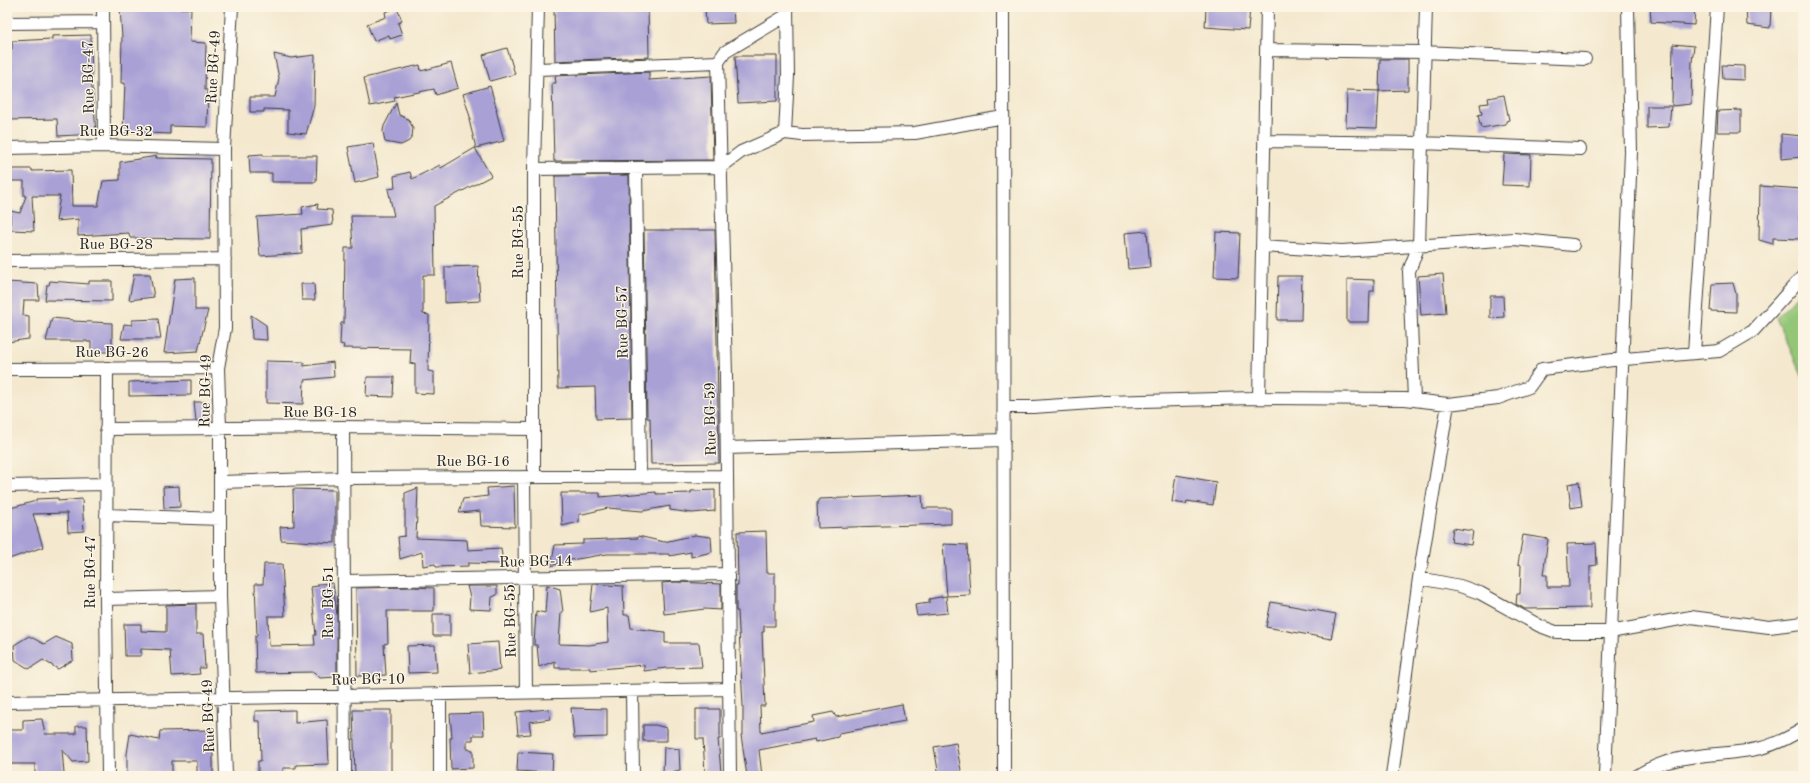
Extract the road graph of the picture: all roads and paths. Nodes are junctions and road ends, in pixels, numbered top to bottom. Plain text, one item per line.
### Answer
1 (103, 7) edge
2 (232, 7) edge
3 (538, 7) edge
4 (1003, 7) edge
5 (1267, 7) edge
6 (1426, 7) edge
7 (1628, 7) edge
8 (1717, 7) edge
9 (787, 11) edge
10 (103, 22) junction
11 (7, 23) edge
12 (1266, 50) junction
13 (1424, 52) junction
14 (1585, 59) dead end
15 (718, 62) junction
16 (538, 69) junction
17 (1003, 117) junction
18 (786, 133) junction
19 (1264, 141) junction
20 (1422, 143) junction
21 (104, 146) junction
22 (7, 148) edge
23 (224, 149) junction
24 (1580, 149) dead end
25 (721, 167) junction
26 (636, 168) junction
27 (534, 169) junction
28 (1419, 245) junction
29 (1573, 245) dead end
30 (1262, 246) junction
31 (225, 259) junction
32 (7, 261) edge
33 (1803, 276) edge
34 (1694, 354) junction
35 (1623, 359) junction
36 (106, 368) junction
37 (218, 368) junction
38 (7, 369) edge
39 (1259, 398) junction
40 (1414, 400) junction
41 (1448, 404) junction
42 (1004, 407) junction
43 (343, 427) junction
44 (220, 428) junction
45 (106, 429) junction
46 (534, 429) junction
47 (1004, 440) junction
48 (727, 448) junction
49 (529, 476) junction
50 (640, 476) junction
51 (727, 476) junction
52 (344, 478) junction
53 (220, 482) junction
54 (106, 484) junction
55 (7, 486) edge
56 (106, 515) junction
57 (220, 519) junction
58 (728, 574) junction
59 (525, 578) junction
60 (1419, 578) junction
61 (344, 581) junction
62 (220, 596) junction
63 (106, 599) junction
64 (1803, 623) edge
65 (1610, 632) junction
66 (729, 689) junction
67 (632, 691) junction
68 (526, 693) junction
69 (440, 694) junction
70 (345, 696) junction
71 (224, 698) junction
72 (107, 700) junction
73 (7, 702) edge
74 (1803, 729) edge
75 (108, 776) edge
76 (226, 776) edge
77 (345, 776) edge
78 (440, 776) edge
79 (633, 776) edge
80 (730, 776) edge
81 (1004, 776) edge
82 (1392, 776) edge
83 (1605, 776) edge
84 (1637, 776) edge

1 - 10 street, Rue BG-47
2 - 23 street, Rue BG-49
3 - 16 street, Rue BG-55
4 - 17 street
5 - 12 street
6 - 13 street
7 - 35 street
8 - 34 street
9 - 15 street
9 - 18 street
10 - 11 street
10 - 21 street, Rue BG-47
12 - 13 street
12 - 19 street
13 - 14 street
13 - 20 street
15 - 16 street
15 - 25 street, Rue BG-59
16 - 27 street, Rue BG-55
17 - 18 street
17 - 42 street
18 - 25 street
19 - 20 street
19 - 30 street
20 - 24 street
20 - 28 street
21 - 22 street, Rue BG-32
21 - 23 street, Rue BG-32
23 - 31 street, Rue BG-49
25 - 26 street
25 - 48 street, Rue BG-59
26 - 27 street
26 - 50 street, Rue BG-57
27 - 46 street, Rue BG-55
28 - 29 street
28 - 30 street
28 - 40 street
30 - 39 street
31 - 32 street, Rue BG-28
31 - 37 street, Rue BG-49
33 - 34 street
34 - 35 street
35 - 41 street
35 - 65 street
36 - 37 street, Rue BG-26
36 - 38 street, Rue BG-26
36 - 45 street, Rue BG-47
37 - 44 street, Rue BG-49
39 - 40 street
39 - 42 street
40 - 41 street
41 - 60 street
42 - 47 street
43 - 44 street, Rue BG-18
43 - 46 street, Rue BG-18
43 - 52 street, Rue BG-51
44 - 45 street, Rue BG-18
44 - 53 street, Rue BG-49
45 - 54 street, Rue BG-47
46 - 49 street, Rue BG-55
47 - 48 street
47 - 81 street
48 - 51 street, Rue BG-59
49 - 50 street, Rue BG-16
49 - 52 street, Rue BG-16
49 - 59 street, Rue BG-55
50 - 51 street, Rue BG-16
51 - 58 street, Rue BG-59
52 - 53 street, Rue BG-16
52 - 61 street, Rue BG-51
53 - 57 street, Rue BG-49
54 - 55 street
54 - 56 street, Rue BG-47
56 - 57 street
56 - 63 street, Rue BG-47
57 - 62 street, Rue BG-49
58 - 59 street, Rue BG-14
58 - 66 street, Rue BG-59
59 - 61 street, Rue BG-14
59 - 68 street, Rue BG-55
60 - 65 street
60 - 82 street
61 - 70 street, Rue BG-51
62 - 63 street
62 - 71 street, Rue BG-49
63 - 72 street, Rue BG-47
64 - 65 street
65 - 83 street
66 - 67 street, Rue BG-10
66 - 80 street, Rue BG-59
67 - 68 street, Rue BG-10
67 - 79 street
68 - 69 street, Rue BG-10
69 - 70 street, Rue BG-10
69 - 78 street
70 - 71 street, Rue BG-10
70 - 77 street, Rue BG-51
71 - 72 street, Rue BG-10
71 - 76 street, Rue BG-49
72 - 73 street, Rue BG-10
72 - 75 street, Rue BG-47
74 - 84 street

